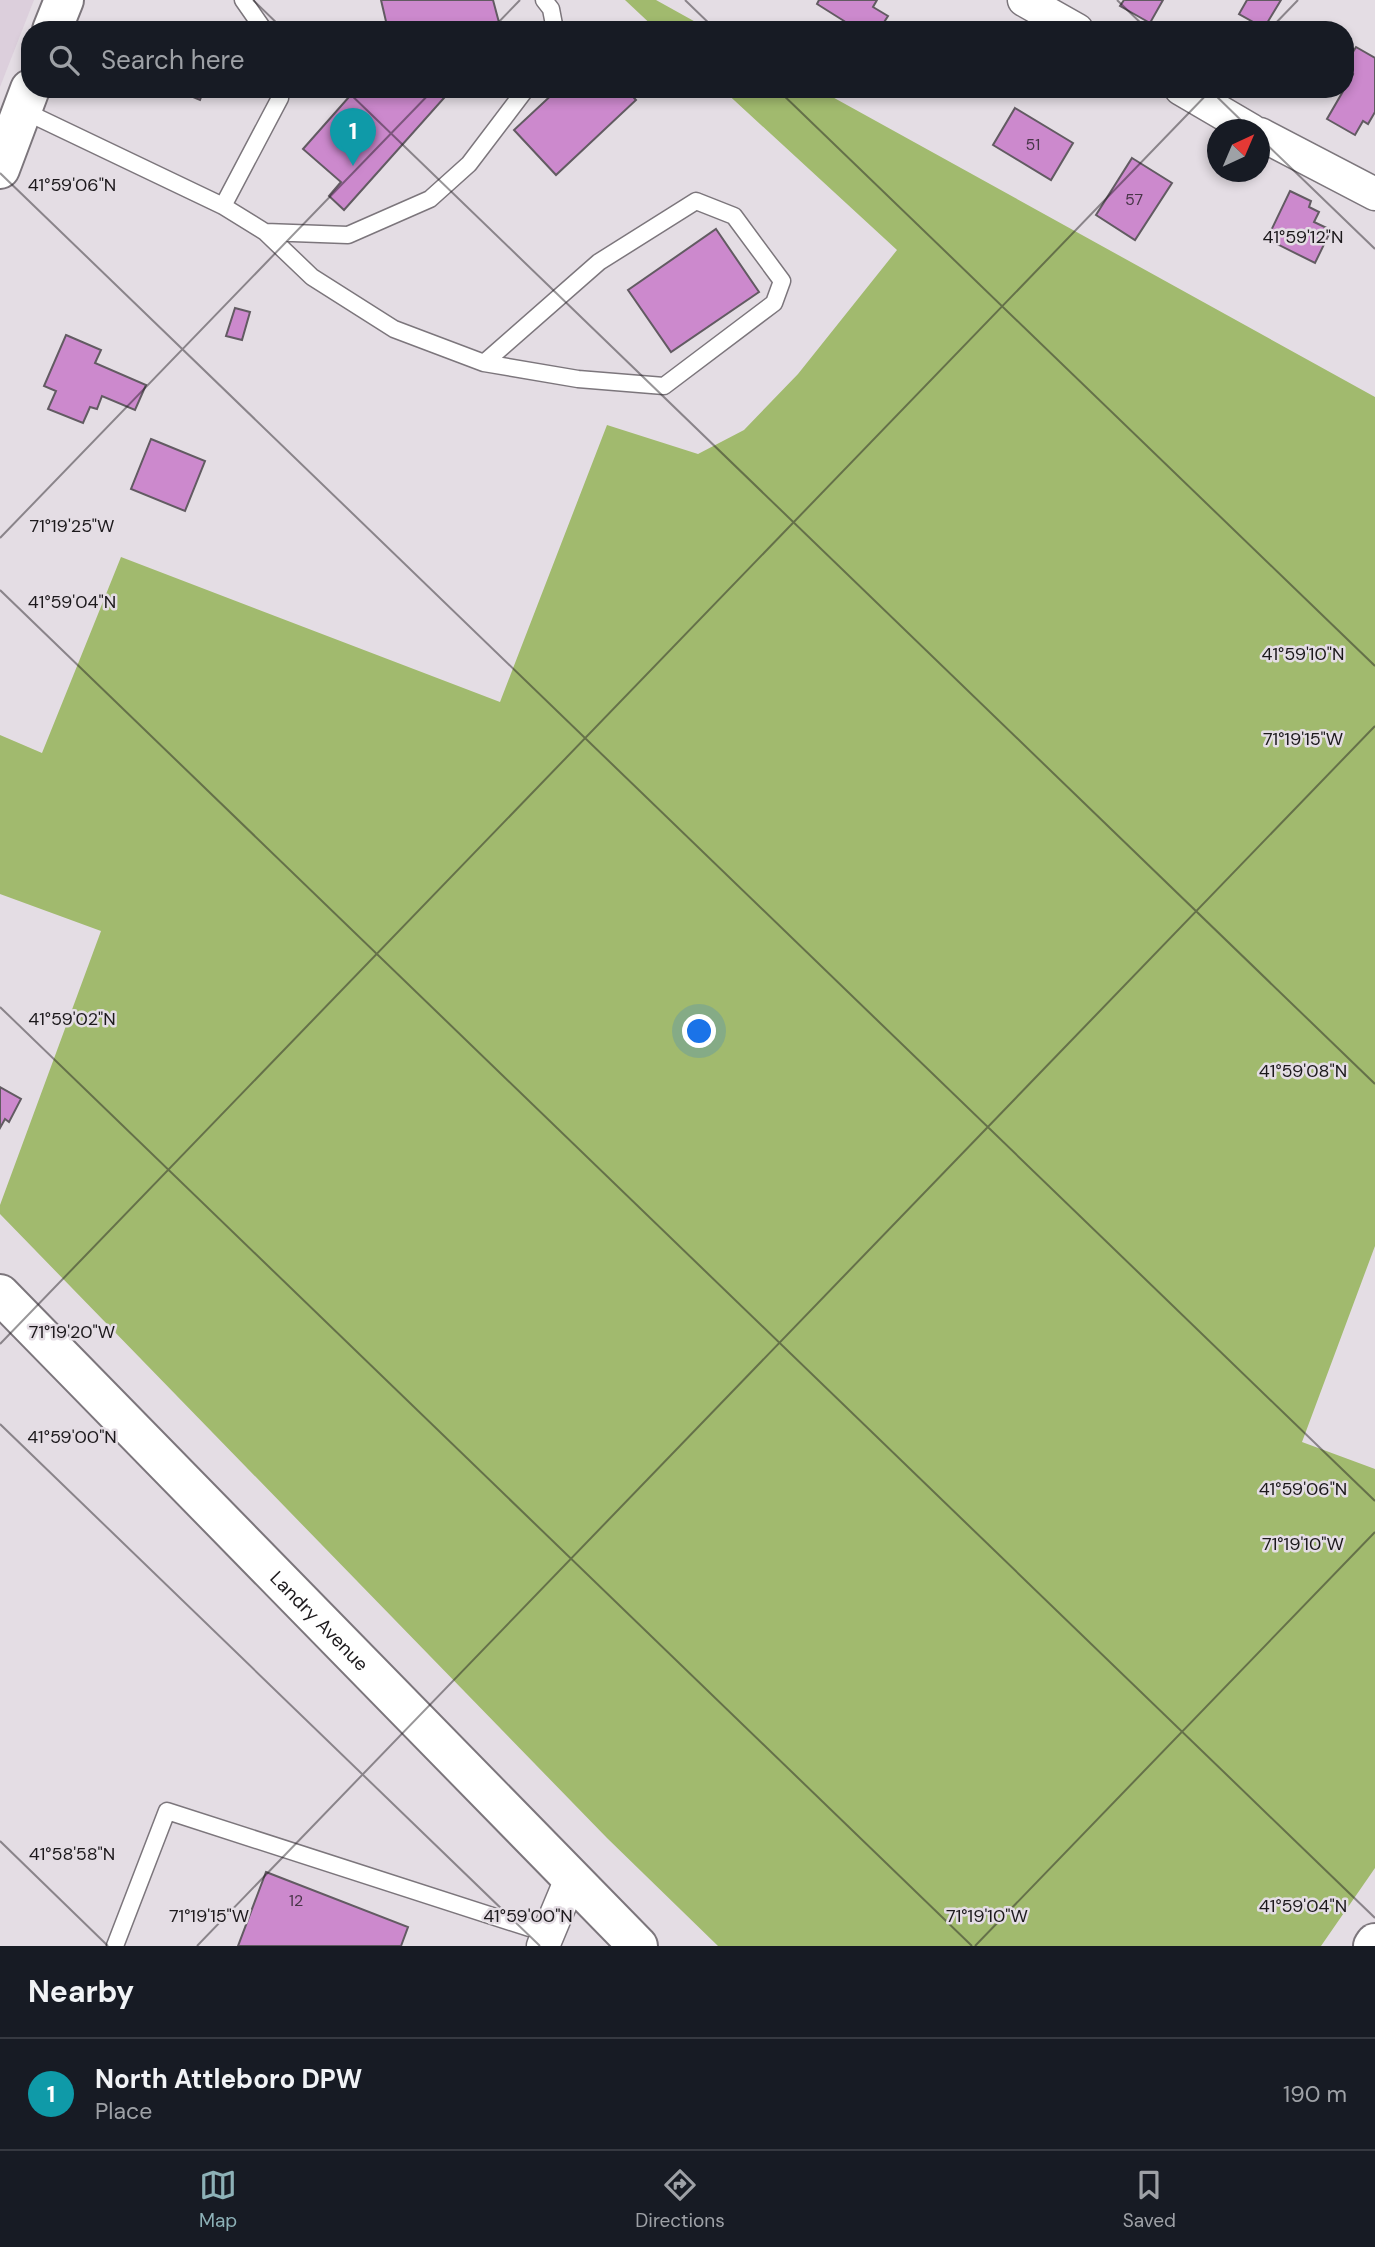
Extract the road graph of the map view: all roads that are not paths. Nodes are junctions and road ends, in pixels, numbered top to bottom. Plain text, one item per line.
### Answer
1 (64, 0) edge
2 (243, 0) edge
3 (544, 0) edge
4 (1024, 0) edge
5 (56, 21) edge
6 (258, 21) edge
7 (553, 21) edge
8 (1061, 21) edge
9 (280, 98) edge
10 (519, 98) edge
11 (1196, 98) edge
12 (1232, 119) edge
13 (12, 131) edge
14 (1270, 140) edge
15 (1375, 194) edge
16 (223, 206) junction
17 (265, 232) junction
18 (484, 363) junction
19 (0, 1294) edge
20 (571, 1879) junction
21 (545, 1940) edge
22 (115, 1946) edge
23 (638, 1946) edge

1 - 5 street
2 - 6 lane
3 - 7 lane
4 - 8 street
9 - 16 lane
10 - 17 lane
11 - 12 street
13 - 16 lane
14 - 15 street
16 - 17 lane
17 - 18 lane
18 - 18 lane
19 - 20 street, Landry Avenue
20 - 21 street
20 - 23 street, Landry Avenue
21 - 22 lane

